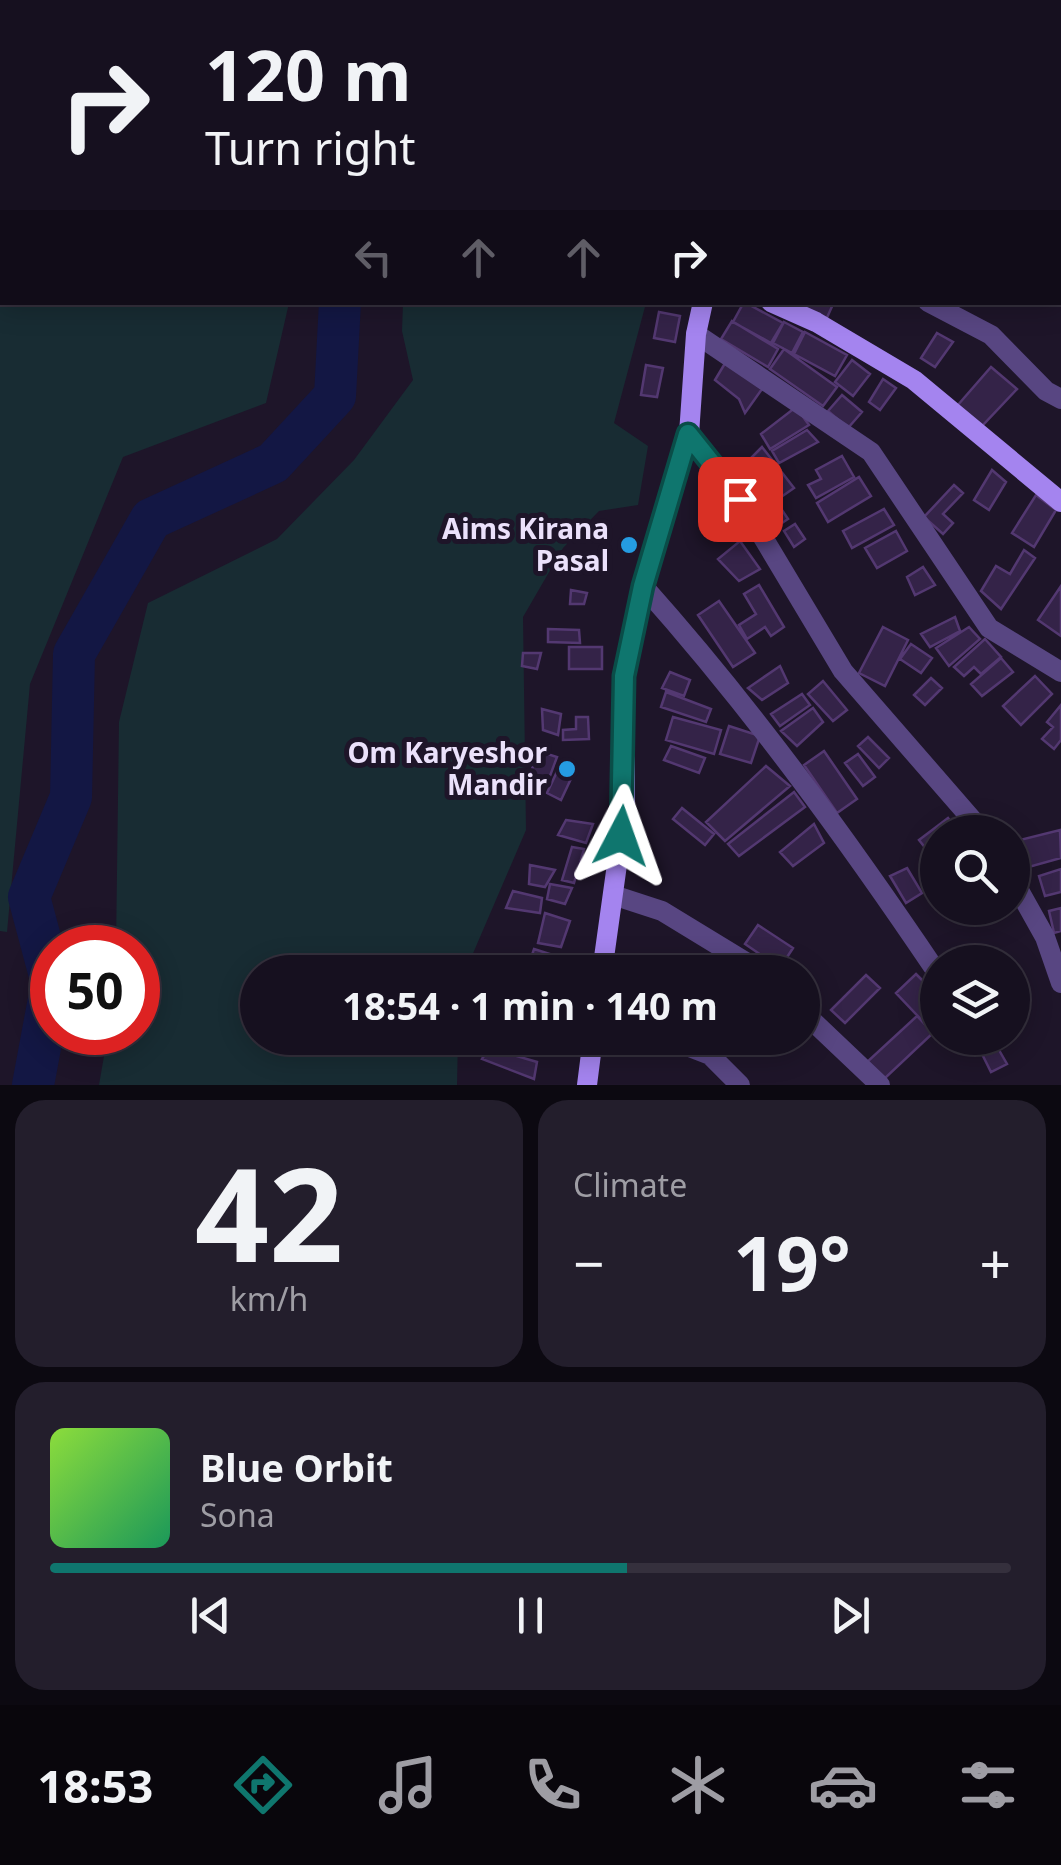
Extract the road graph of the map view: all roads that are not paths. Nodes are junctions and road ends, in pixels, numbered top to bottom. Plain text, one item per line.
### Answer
1 (702, 305) edge
2 (778, 305) edge
3 (934, 305) edge
4 (696, 334) junction
5 (1061, 399) edge
6 (688, 434) junction
7 (1061, 502) edge
8 (643, 586) junction
9 (1061, 672) edge
10 (967, 815) edge
11 (613, 895) junction
12 (1030, 909) edge
13 (920, 947) edge
14 (604, 955) edge
15 (734, 955) edge
16 (1061, 984) edge
17 (820, 1028) edge
18 (591, 1055) edge
19 (710, 1055) edge
20 (587, 1085) edge
21 (740, 1085) edge
22 (880, 1085) edge

1 - 4 main road
2 - 7 main road
3 - 5 street
4 - 6 main road
4 - 9 street
6 - 8 main road
6 - 10 street
8 - 11 main road
8 - 13 street
11 - 14 main road
11 - 15 street
12 - 16 street
17 - 22 street
18 - 20 main road
19 - 21 street

